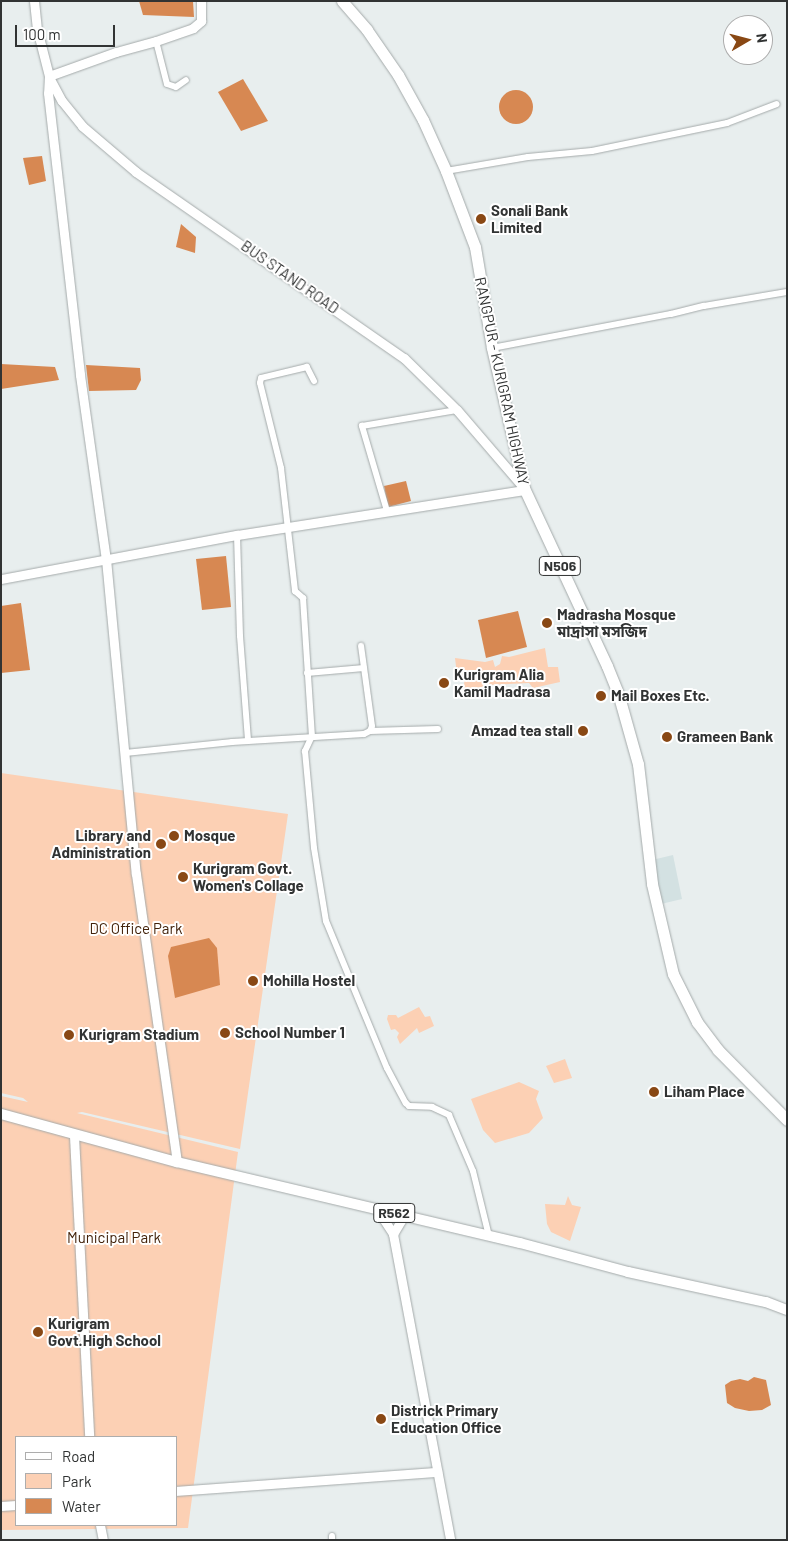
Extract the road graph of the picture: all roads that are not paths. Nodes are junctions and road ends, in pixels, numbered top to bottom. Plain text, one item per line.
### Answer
1 (34, 1) edge
2 (201, 1) edge
3 (342, 1) edge
4 (156, 42) junction
5 (49, 76) junction
6 (186, 80) dead end
7 (777, 104) dead end
8 (446, 171) junction
9 (787, 292) edge
10 (492, 348) junction
11 (314, 382) dead end
12 (457, 410) junction
13 (524, 489) junction
14 (387, 511) junction
15 (287, 528) junction
16 (237, 535) junction
17 (106, 559) junction
18 (1, 579) edge
19 (361, 646) dead end
20 (365, 670) junction
21 (307, 673) junction
22 (438, 729) dead end
23 (370, 731) junction
24 (312, 736) junction
25 (248, 741) junction
26 (125, 754) junction
27 (1, 1114) edge
28 (787, 1120) edge
29 (74, 1136) junction
30 (177, 1162) junction
31 (377, 1209) junction
32 (404, 1216) junction
33 (393, 1234) junction
34 (489, 1236) junction
35 (787, 1310) edge
36 (89, 1436) edge
37 (436, 1472) junction
38 (178, 1490) edge
39 (15, 1504) edge
40 (1, 1506) edge
41 (100, 1526) edge
42 (103, 1540) edge
43 (450, 1540) edge

1 - 5 street
2 - 4 street
3 - 8 highway, RANGPUR - KURIGRAM HIGHWAY / N506
4 - 5 street
4 - 6 street
5 - 12 street, BUS STAND ROAD
5 - 17 street
7 - 8 street
8 - 10 highway, RANGPUR - KURIGRAM HIGHWAY / N506
9 - 10 street
10 - 13 highway, RANGPUR - KURIGRAM HIGHWAY / N506
11 - 15 street
12 - 13 street, BUS STAND ROAD
12 - 14 street
13 - 14 street
13 - 28 highway, RANGPUR - KURIGRAM HIGHWAY / N506
14 - 15 street
15 - 16 street
15 - 21 street
16 - 17 street
16 - 25 street
17 - 18 street
17 - 26 street
19 - 20 street
20 - 21 street
20 - 23 street
21 - 24 street
22 - 23 street
23 - 24 street
24 - 25 street
24 - 34 street
25 - 26 street
26 - 30 street
27 - 29 main road, R562
29 - 30 main road, R562
29 - 36 street
30 - 31 main road, R562
31 - 32 main road, R562
31 - 33 street
32 - 33 street
32 - 34 main road, R562
33 - 37 street
34 - 35 main road, R562
37 - 38 street
37 - 43 street
39 - 40 street
41 - 42 street

